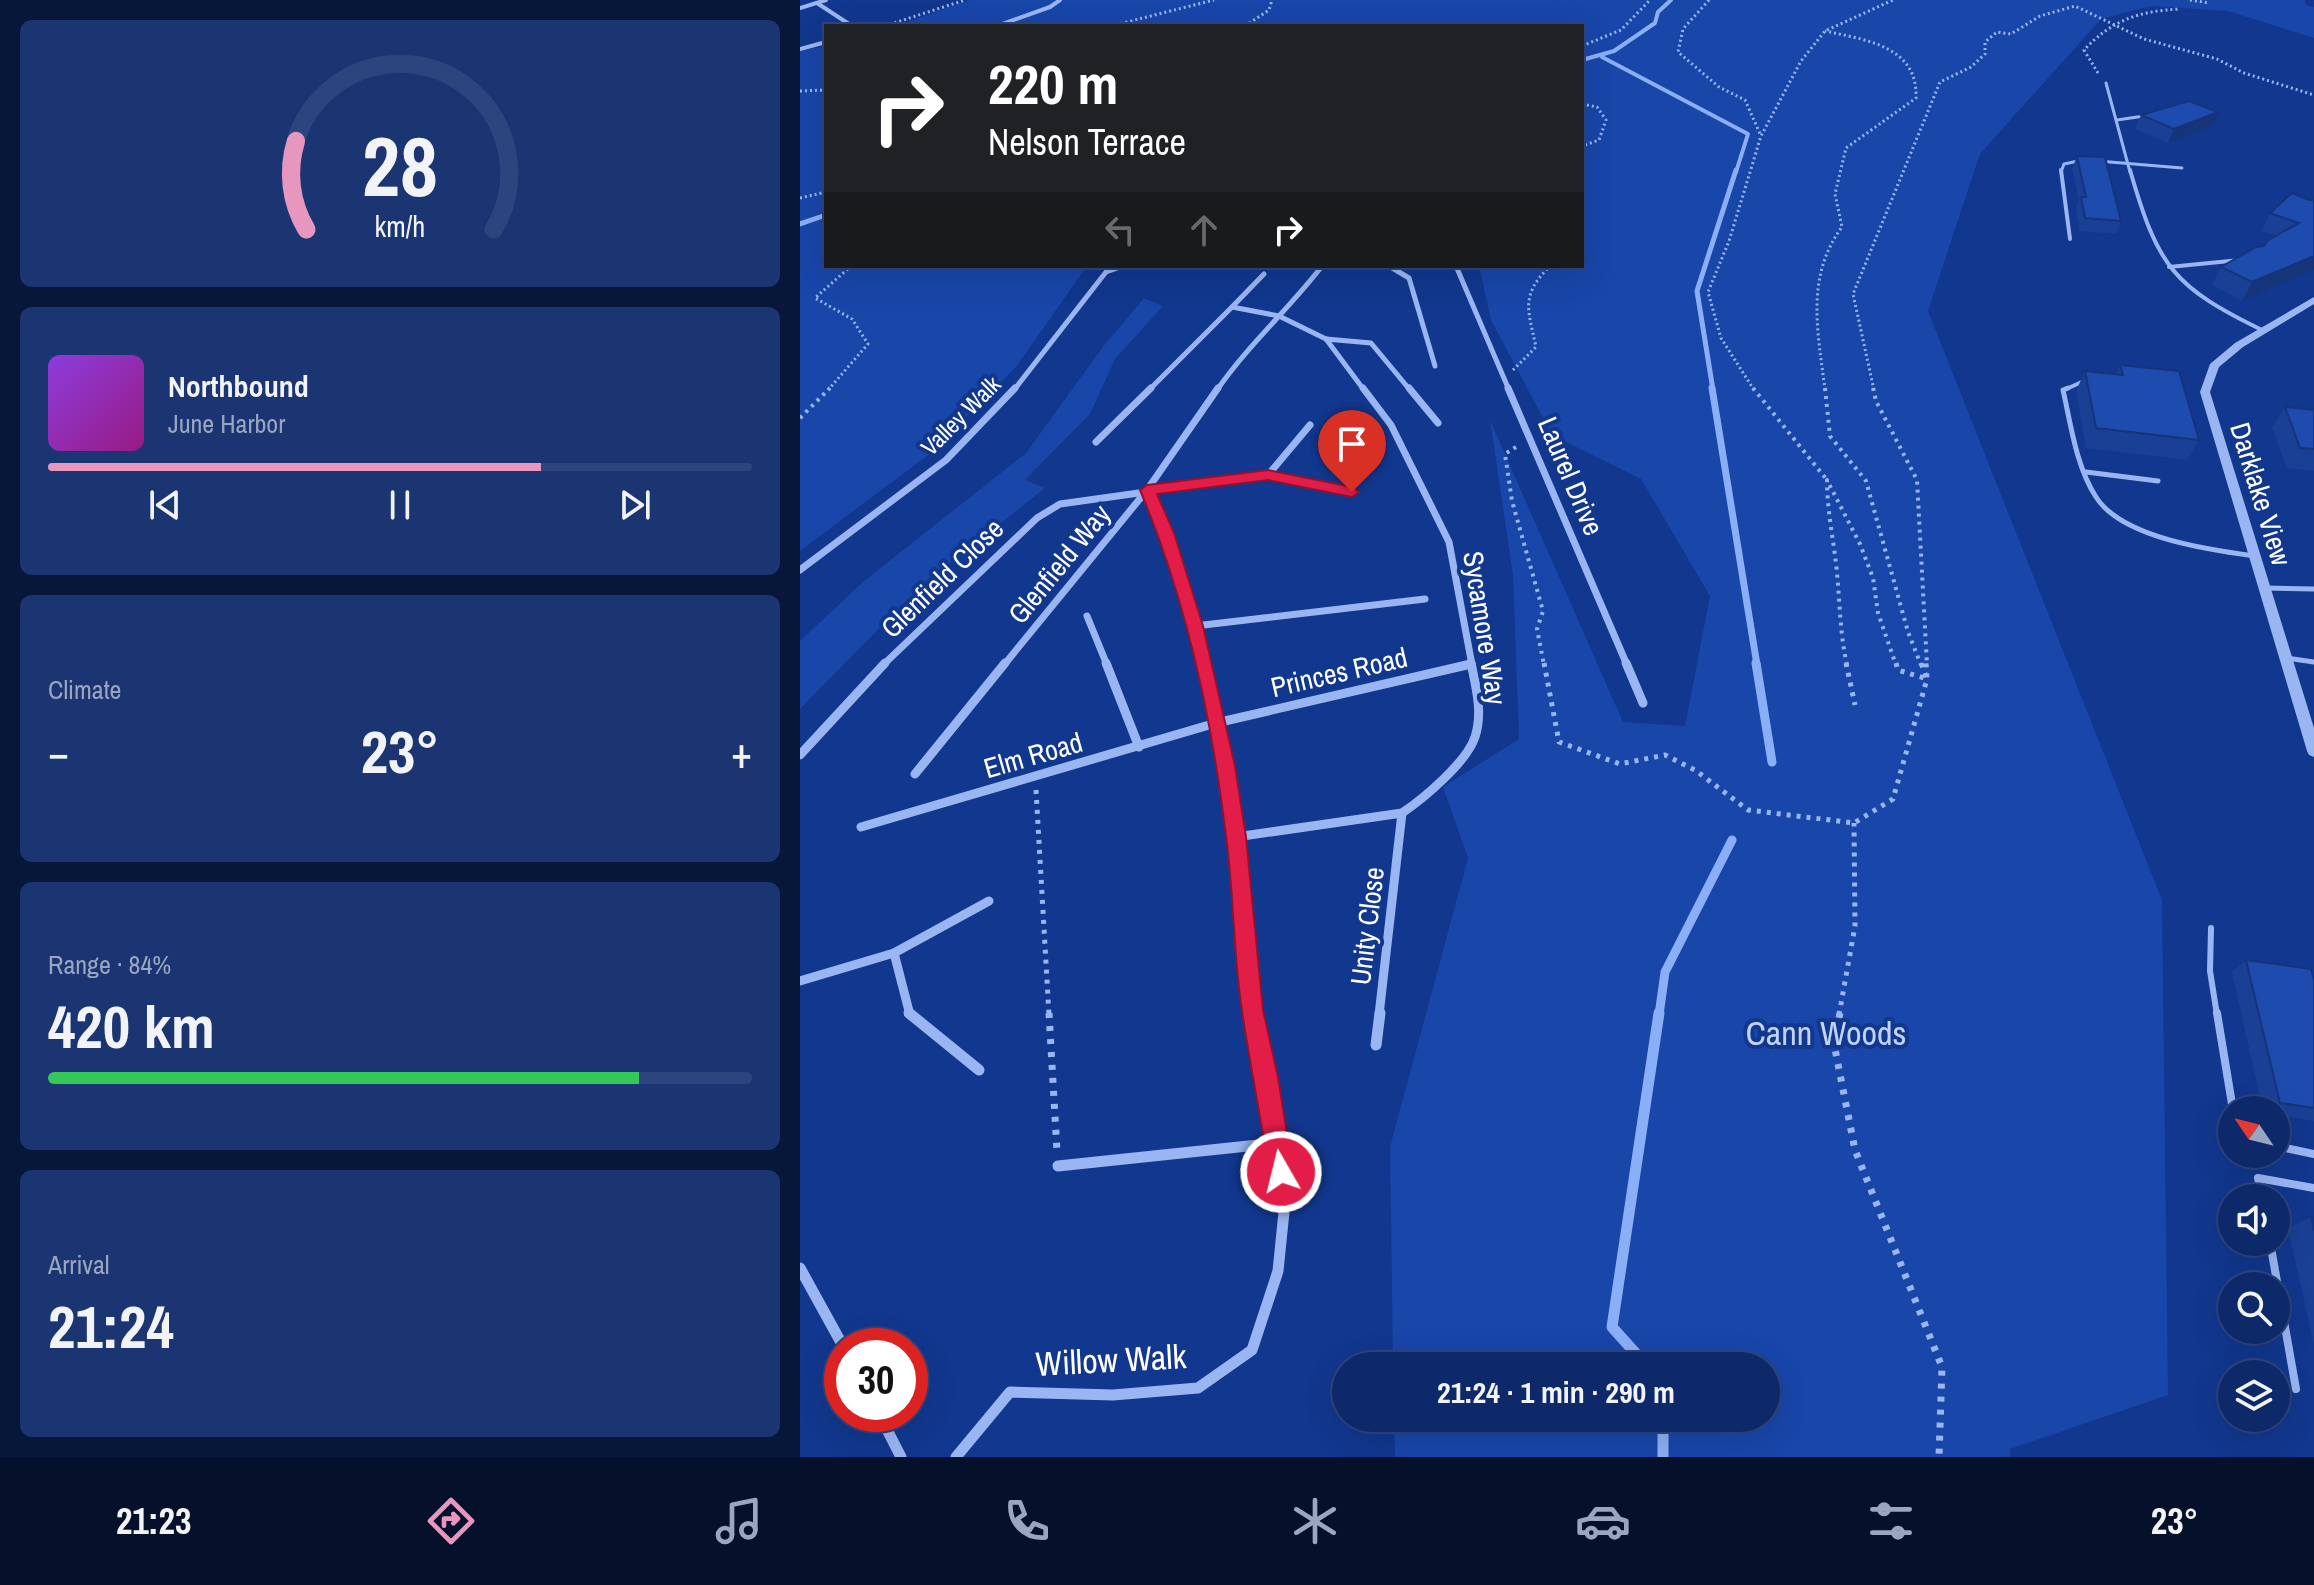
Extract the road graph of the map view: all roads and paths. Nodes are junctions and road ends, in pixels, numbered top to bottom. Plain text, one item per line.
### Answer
1 (826, 0) edge
2 (965, 0) edge
3 (1060, 0) edge
4 (1214, 0) edge
5 (1272, 0) edge
6 (1650, 0) edge
7 (1709, 0) edge
8 (1893, 0) edge
9 (2190, 0) edge
10 (817, 3) junction
11 (2209, 3) dead end
12 (800, 8) edge
13 (2180, 9) dead end
14 (849, 24) edge
15 (891, 24) edge
16 (1003, 24) edge
17 (1119, 24) edge
18 (1248, 24) edge
19 (2108, 24) junction
20 (1825, 31) junction
21 (824, 43) edge
22 (1584, 46) edge
23 (800, 49) edge
24 (2106, 83) joint
25 (824, 90) edge
26 (800, 91) edge
27 (2314, 95) edge
28 (1584, 104) edge
29 (2157, 112) edge
30 (2117, 120) junction
31 (1761, 136) junction
32 (1584, 145) edge
33 (2129, 163) junction
34 (2182, 168) dead end
35 (824, 192) edge
36 (800, 198) edge
37 (2070, 239) dead end
38 (2252, 260) edge
39 (2169, 267) junction
40 (849, 268) edge
41 (1117, 268) edge
42 (1320, 268) edge
43 (1392, 268) edge
44 (1457, 268) edge
45 (1548, 268) edge
46 (1264, 274) dead end
47 (2314, 300) edge
48 (1232, 307) junction
49 (1279, 316) junction
50 (2264, 331) junction
51 (1326, 339) junction
52 (1435, 366) dead end
53 (1505, 378) junction
54 (2095, 378) edge
55 (800, 418) edge
56 (1438, 423) dead end
57 (1310, 425) dead end
58 (1531, 438) junction
59 (1096, 442) dead end
60 (2086, 472) junction
61 (1268, 475) junction
62 (1827, 480) junction
63 (2158, 481) dead end
64 (1147, 490) junction
65 (1352, 492) dead end
66 (2255, 556) junction
67 (800, 570) edge
68 (2265, 588) junction
69 (2314, 589) edge
70 (1425, 599) dead end
71 (1087, 616) dead end
72 (1195, 626) junction
73 (2286, 658) junction
74 (2314, 662) edge
75 (1471, 664) junction
76 (1927, 679) junction
77 (1643, 703) dead end
78 (1855, 705) dead end
79 (1216, 723) junction
80 (1139, 747) junction
81 (2314, 751) edge
82 (800, 755) edge
83 (915, 774) dead end
84 (1036, 777) junction
85 (1402, 813) junction
86 (1854, 823) junction
87 (861, 827) dead end
88 (1236, 837) junction
89 (989, 901) dead end
90 (2211, 928) dead end
91 (894, 953) junction
92 (800, 981) edge
93 (1376, 1045) dead end
94 (979, 1070) dead end
95 (2231, 1096) edge
96 (1277, 1143) junction
97 (2290, 1149) edge
98 (2314, 1154) edge
99 (1058, 1166) joint
100 (2259, 1184) edge
101 (2314, 1188) edge
102 (2272, 1256) edge
103 (800, 1268) edge
104 (833, 1328) edge
105 (2296, 1389) dead end
106 (888, 1432) edge
107 (901, 1457) edge
108 (956, 1457) edge
109 (1939, 1457) edge

1 - 10 street
2 - 15 path
3 - 16 street
4 - 17 path
5 - 18 path
6 - 22 path
7 - 31 path
8 - 20 path
9 - 11 path
10 - 12 street
10 - 14 street
13 - 19 path
19 - 24 path
19 - 27 path
19 - 76 path
20 - 31 path
20 - 76 path
21 - 23 street
24 - 30 lane
25 - 26 path
28 - 32 path
29 - 30 lane
30 - 33 lane
31 - 62 path
33 - 34 lane
33 - 37 lane
33 - 39 lane
35 - 36 path
38 - 39 lane
39 - 50 lane
40 - 55 path
41 - 67 street, Valley Walk
42 - 49 street, Glenfield Way
43 - 52 street
44 - 53 street, Laurel Drive
45 - 53 path
46 - 48 street
47 - 50 street, Darklake View
48 - 49 street, Sycamore Way
48 - 59 street
49 - 51 street, Sycamore Way
49 - 64 street, Glenfield Way
50 - 66 street, Darklake View
51 - 56 street
51 - 75 street, Sycamore Way
53 - 58 street, Laurel Drive
54 - 60 lane
57 - 61 street
58 - 77 street, Laurel Drive
58 - 86 path
60 - 63 lane
60 - 66 lane
61 - 64 street, Glenfield Close
61 - 65 street, Glenfield Close
62 - 76 path
62 - 78 path
64 - 72 street, Willow Walk
64 - 82 street, Glenfield Close
64 - 83 street, Glenfield Way
66 - 68 street, Darklake View
68 - 69 lane
68 - 73 street, Darklake View
70 - 72 street
71 - 80 street
72 - 79 street, Willow Walk
73 - 74 lane
73 - 81 street, Darklake View
75 - 79 street, Princes Road
75 - 85 street, Sycamore Way
76 - 86 path
79 - 80 street, Elm Road
79 - 88 street, Willow Walk
80 - 84 street, Elm Road
84 - 87 street, Elm Road
84 - 99 path
85 - 88 street
85 - 93 street, Unity Close
86 - 109 path
88 - 96 street, Willow Walk
89 - 91 street
90 - 95 lane
91 - 92 street
91 - 94 street
96 - 99 street
96 - 108 street, Willow Walk
97 - 98 lane
100 - 101 lane
102 - 105 lane
103 - 104 street
106 - 107 street

